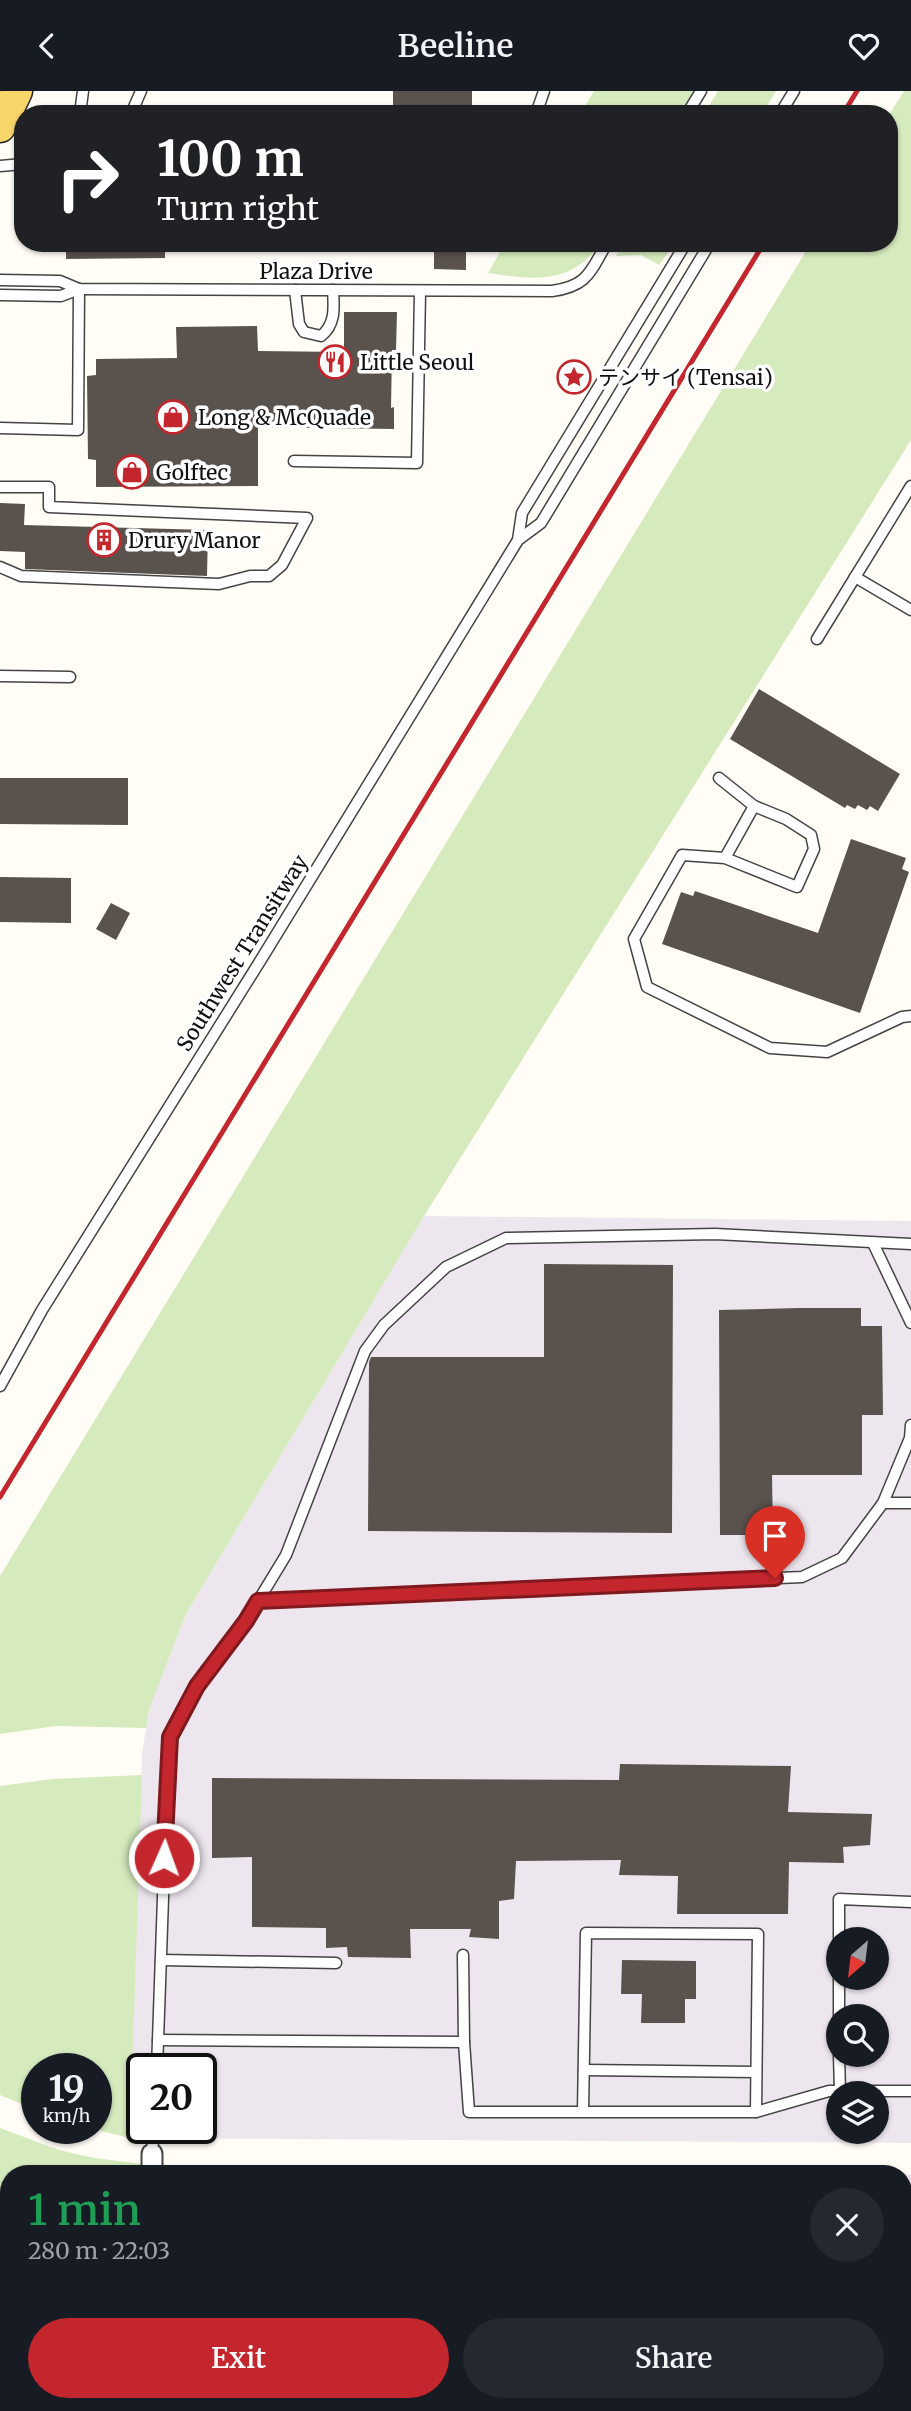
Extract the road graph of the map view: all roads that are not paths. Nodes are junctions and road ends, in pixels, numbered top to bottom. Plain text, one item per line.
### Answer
1 (602, 252) edge
2 (681, 252) edge
3 (705, 252) edge
4 (0, 280) edge
5 (79, 289) junction
6 (333, 290) junction
7 (295, 291) junction
8 (420, 291) junction
9 (0, 295) edge
10 (0, 428) edge
11 (294, 461) dead end
12 (911, 486) edge
13 (0, 487) edge
14 (518, 540) junction
15 (0, 567) edge
16 (855, 577) junction
17 (911, 610) edge
18 (817, 639) dead end
19 (0, 676) edge
20 (70, 677) dead end
21 (719, 778) dead end
22 (754, 806) junction
23 (725, 858) junction
24 (911, 1016) edge
25 (873, 1243) junction
26 (911, 1244) edge
27 (899, 1297) junction
28 (911, 1297) edge
29 (911, 1323) edge
30 (0, 1386) edge
31 (911, 1425) edge
32 (883, 1503) junction
33 (911, 1503) edge
34 (258, 1601) junction
35 (911, 1902) edge
36 (839, 1927) edge
37 (463, 1955) dead end
38 (161, 1961) junction
39 (336, 1963) dead end
40 (158, 2040) junction
41 (464, 2042) junction
42 (158, 2053) edge
43 (583, 2070) junction
44 (756, 2072) junction
45 (889, 2091) edge
46 (911, 2091) edge
47 (826, 2092) edge
48 (583, 2112) junction
49 (756, 2112) junction
50 (153, 2144) edge
51 (152, 2164) edge

1 - 8 lane, Plaza Drive
2 - 14 lane, Southwest Transitway
3 - 14 lane, Southwest Transitway
4 - 5 lane, Plaza Drive
5 - 7 lane, Plaza Drive
5 - 9 lane, Plaza Drive
5 - 10 lane
6 - 7 lane, Plaza Drive
6 - 7 lane
6 - 8 lane, Plaza Drive
8 - 11 lane
12 - 16 lane
13 - 15 lane
14 - 30 lane, Southwest Transitway
16 - 17 lane
16 - 18 lane
19 - 20 lane
21 - 22 lane
22 - 23 lane
22 - 23 lane
23 - 24 lane
25 - 26 lane
25 - 27 lane
25 - 34 lane
27 - 28 lane
27 - 29 lane
31 - 32 lane
32 - 33 lane
32 - 34 lane
34 - 38 lane
35 - 36 lane
37 - 41 lane
38 - 39 lane
38 - 40 lane
40 - 41 lane
40 - 42 lane
41 - 48 lane
43 - 44 lane
43 - 44 lane
43 - 48 lane
44 - 49 lane
45 - 46 lane
47 - 49 lane
48 - 49 lane
50 - 51 lane

